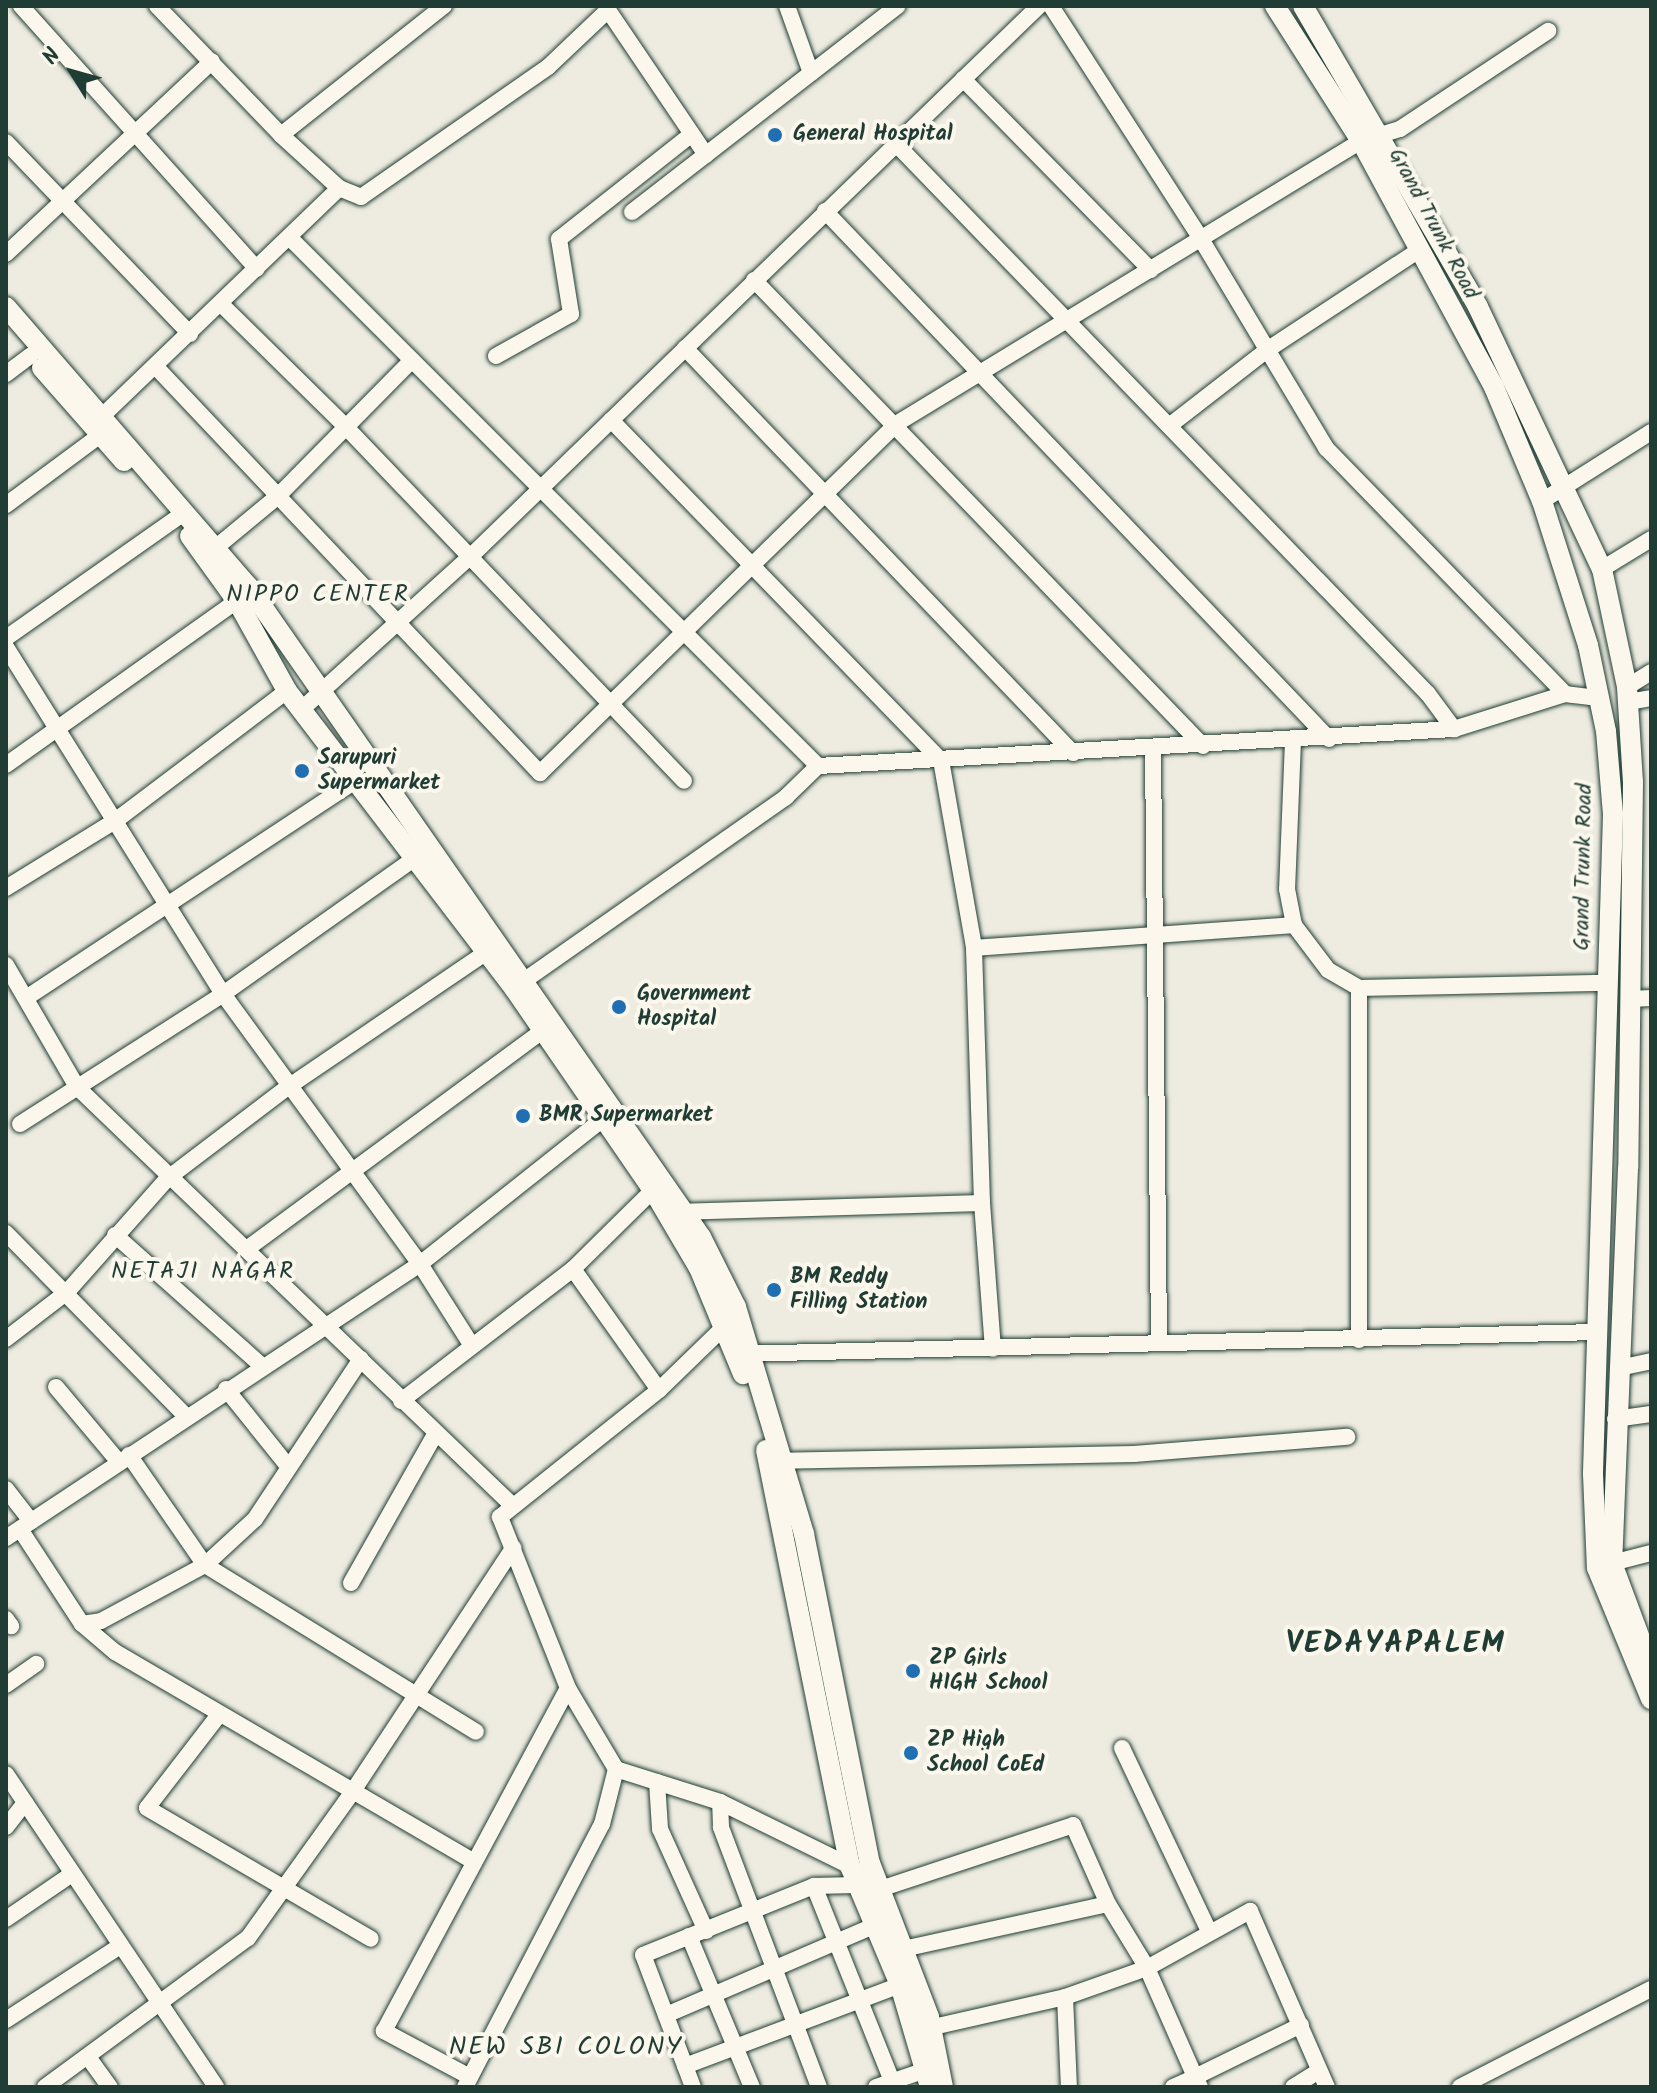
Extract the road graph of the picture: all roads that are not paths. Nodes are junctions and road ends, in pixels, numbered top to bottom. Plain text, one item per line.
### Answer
1 (18, 6) edge
2 (157, 6) edge
3 (444, 6) edge
4 (787, 6) edge
5 (898, 6) edge
6 (1039, 6) edge
7 (1051, 6) edge
8 (1275, 6) edge
9 (1303, 6) edge
10 (6, 15) edge
11 (1548, 31) dead end
12 (212, 61) junction
13 (811, 73) junction
14 (963, 79) junction
15 (135, 133) junction
16 (692, 134) junction
17 (281, 135) junction
18 (1382, 135) junction
19 (1361, 141) junction
20 (6, 142) edge
21 (896, 144) junction
22 (706, 155) junction
23 (339, 188) junction
24 (63, 201) junction
25 (825, 211) junction
26 (632, 212) dead end
27 (289, 237) junction
28 (1201, 239) junction
29 (1419, 250) junction
30 (6, 254) edge
31 (257, 269) junction
32 (1151, 270) junction
33 (754, 280) junction
34 (221, 304) junction
35 (6, 307) edge
36 (1069, 320) junction
37 (6, 327) edge
38 (190, 334) junction
39 (685, 348) junction
40 (1267, 350) junction
41 (31, 355) junction
42 (496, 356) dead end
43 (412, 360) junction
44 (156, 367) junction
45 (6, 374) edge
46 (980, 374) junction
47 (611, 420) junction
48 (896, 424) junction
49 (344, 425) junction
50 (1169, 426) junction
51 (97, 427) junction
52 (1651, 432) edge
53 (1564, 487) junction
54 (540, 489) junction
55 (825, 495) junction
56 (277, 497) junction
57 (1542, 501) junction
58 (6, 505) edge
59 (178, 517) junction
60 (1651, 539) edge
61 (210, 552) junction
62 (471, 556) junction
63 (753, 565) junction
64 (1602, 569) junction
65 (237, 601) junction
66 (393, 622) junction
67 (683, 633) junction
68 (6, 638) edge
69 (1616, 639) junction
70 (1588, 645) junction
71 (6, 647) edge
72 (1651, 672) edge
73 (287, 691) junction
74 (321, 691) junction
75 (1565, 694) junction
76 (1627, 694) junction
77 (1597, 698) junction
78 (1651, 698) edge
79 (612, 703) junction
80 (302, 709) junction
81 (1629, 727) junction
82 (1454, 729) junction
83 (1606, 731) junction
84 (59, 732) junction
85 (1329, 739) junction
86 (1293, 741) junction
87 (1203, 746) junction
88 (1153, 748) junction
89 (1073, 753) junction
90 (941, 760) junction
91 (6, 765) edge
92 (818, 766) junction
93 (684, 781) dead end
94 (353, 782) junction
95 (115, 821) junction
96 (415, 858) junction
97 (6, 888) edge
98 (167, 904) junction
99 (1294, 925) junction
100 (1155, 935) junction
101 (974, 948) junction
102 (487, 952) junction
103 (1631, 963) junction
104 (6, 965) edge
105 (1606, 973) junction
106 (519, 984) junction
107 (1359, 988) junction
108 (223, 994) junction
109 (26, 998) junction
110 (1637, 1003) edge
111 (1605, 1015) junction
112 (542, 1031) junction
113 (77, 1087) junction
114 (288, 1087) junction
115 (603, 1119) junction
116 (20, 1124) dead end
117 (352, 1176) junction
118 (168, 1178) junction
119 (653, 1190) junction
120 (982, 1203) junction
121 (676, 1212) junction
122 (6, 1233) edge
123 (115, 1235) junction
124 (248, 1248) junction
125 (420, 1264) junction
126 (573, 1269) junction
127 (67, 1292) junction
128 (328, 1324) junction
129 (723, 1328) junction
130 (1597, 1332) junction
131 (6, 1339) edge
132 (1159, 1340) junction
133 (1359, 1340) junction
134 (472, 1346) junction
135 (993, 1349) junction
136 (744, 1354) junction
137 (361, 1359) junction
138 (1651, 1361) edge
139 (261, 1365) junction
140 (1619, 1368) junction
141 (56, 1387) dead end
142 (226, 1389) junction
143 (659, 1390) junction
144 (401, 1401) junction
145 (1651, 1414) edge
146 (186, 1416) junction
147 (1615, 1419) junction
148 (436, 1433) junction
149 (1347, 1437) dead end
150 (124, 1459) junction
151 (776, 1460) junction
152 (288, 1466) junction
153 (6, 1489) edge
154 (511, 1504) junction
155 (19, 1530) edge
156 (513, 1548) junction
157 (1651, 1553) edge
158 (1612, 1563) junction
159 (205, 1565) junction
160 (351, 1583) dead end
161 (82, 1624) junction
162 (1650, 1663) edge
163 (36, 1664) dead end
164 (6, 1685) edge
165 (568, 1688) junction
166 (415, 1697) junction
167 (1651, 1699) edge
168 (218, 1716) junction
169 (476, 1732) dead end
170 (1122, 1748) dead end
171 (616, 1769) junction
172 (6, 1774) edge
173 (657, 1782) junction
174 (351, 1794) junction
175 (720, 1802) junction
176 (25, 1803) junction
177 (6, 1827) edge
178 (474, 1862) junction
179 (72, 1874) junction
180 (855, 1882) junction
181 (814, 1886) junction
182 (284, 1888) junction
183 (880, 1889) junction
184 (1108, 1904) junction
185 (752, 1912) junction
186 (6, 1919) edge
187 (871, 1927) junction
188 (706, 1931) junction
189 (1209, 1931) junction
190 (689, 1936) junction
191 (371, 1939) dead end
192 (836, 1943) junction
193 (120, 1946) junction
194 (894, 1951) junction
195 (1147, 1968) junction
196 (775, 1971) junction
197 (900, 1985) junction
198 (1651, 1989) edge
199 (713, 1994) junction
200 (1065, 1997) junction
201 (860, 2003) junction
202 (163, 2006) junction
203 (666, 2015) junction
204 (6, 2020) edge
205 (1301, 2025) junction
206 (797, 2026) junction
207 (923, 2029) junction
208 (737, 2049) junction
209 (88, 2057) junction
210 (685, 2066) junction
211 (928, 2078) edge
212 (1322, 2080) edge
213 (467, 2082) edge
214 (1198, 2082) edge
215 (884, 2084) edge
216 (45, 2087) edge
217 (110, 2087) edge
218 (216, 2087) edge
219 (693, 2087) edge
220 (752, 2087) edge
221 (819, 2087) edge
222 (943, 2087) edge
223 (1069, 2087) edge
224 (1173, 2087) edge
225 (1293, 2087) edge
226 (1460, 2087) edge

1 - 10 street
1 - 15 street
2 - 12 street
3 - 17 street
4 - 13 street
5 - 13 street
6 - 14 street
7 - 28 street
8 - 19 main road, Grand Trunk Road
9 - 18 main road
11 - 18 street
12 - 15 street
12 - 17 street
13 - 22 street
14 - 21 street
14 - 32 street
15 - 24 street
15 - 31 street
16 - 22 street
16 - 23 street
16 - 42 street
17 - 23 street
18 - 19 street
18 - 53 main road
19 - 28 street
19 - 29 main road, Grand Trunk Road
20 - 24 street
21 - 25 street
21 - 36 street
22 - 26 street
23 - 27 street
24 - 30 street
24 - 38 street
25 - 33 street
25 - 46 street
27 - 31 street
27 - 43 street
28 - 32 street
28 - 40 street
29 - 40 street
29 - 57 main road, Grand Trunk Road
31 - 34 street
32 - 36 street
33 - 39 street
33 - 48 street
34 - 38 street
34 - 49 street
35 - 51 main road
36 - 46 street
36 - 50 street
37 - 41 main road
38 - 44 street
39 - 47 street
39 - 55 street
40 - 50 street
40 - 75 street
41 - 45 street
41 - 51 main road
43 - 49 street
43 - 54 street
44 - 51 street
44 - 56 street
46 - 48 street
46 - 85 street
47 - 54 street
47 - 63 street
48 - 55 street
48 - 87 street
49 - 56 street
49 - 62 street
50 - 82 street
51 - 58 street
51 - 59 main road
51 - 61 main road
52 - 53 street
53 - 57 street
53 - 64 main road
54 - 62 street
54 - 67 street
55 - 63 street
55 - 89 street
56 - 61 street
56 - 66 street
57 - 70 main road, Grand Trunk Road
59 - 61 main road
59 - 68 street
60 - 64 street
61 - 65 main road
61 - 74 main road
62 - 66 street
62 - 79 street
63 - 67 street
63 - 90 street
64 - 69 main road
65 - 73 main road
65 - 84 street
66 - 74 street
66 - 79 street
67 - 79 street
67 - 92 street
69 - 70 main road
69 - 76 main road
70 - 77 main road, Grand Trunk Road
71 - 84 street
72 - 76 street
73 - 80 main road
73 - 95 street
74 - 80 street
74 - 106 main road
75 - 77 street
75 - 82 street
76 - 78 street
76 - 81 main road
77 - 83 main road, Grand Trunk Road
79 - 93 street
80 - 94 main road
81 - 83 main road
81 - 103 main road
82 - 85 street
83 - 105 main road, Grand Trunk Road
84 - 91 street
84 - 95 street
85 - 86 street
86 - 87 street
86 - 99 street
87 - 88 street
88 - 89 street
88 - 100 street
89 - 90 street
90 - 92 street
90 - 101 street
92 - 106 street
94 - 96 main road
94 - 98 street
95 - 97 street
95 - 98 street
96 - 102 main road
96 - 108 street
98 - 108 street
98 - 109 street
99 - 100 street
99 - 107 street
100 - 101 street
100 - 132 street
101 - 120 street
102 - 106 main road
102 - 114 street
103 - 105 main road
103 - 110 main road
104 - 109 street
105 - 107 street
105 - 111 main road, Grand Trunk Road
106 - 112 main road
106 - 121 main road
107 - 133 street
108 - 113 street
108 - 114 street
109 - 113 street
110 - 111 main road
110 - 140 main road
111 - 130 main road, Grand Trunk Road
112 - 115 main road
112 - 117 street
113 - 116 street
113 - 118 street
114 - 117 street
114 - 118 street
115 - 119 main road
115 - 125 street
117 - 124 street
117 - 125 street
118 - 123 street
118 - 124 street
119 - 121 main road
119 - 126 street
120 - 121 street
120 - 135 street
121 - 129 main road
121 - 136 main road
122 - 127 street
123 - 127 street
123 - 139 street
124 - 128 street
125 - 128 street
125 - 134 street
126 - 134 street
126 - 143 street
127 - 131 street
127 - 146 street
128 - 137 street
128 - 139 street
129 - 136 main road
129 - 143 street
130 - 133 street
130 - 167 main road, Grand Trunk Road
132 - 133 street
132 - 135 street
134 - 144 street
135 - 136 street
136 - 151 main road
137 - 144 street
137 - 152 street
138 - 140 street
139 - 142 street
140 - 147 main road
141 - 150 street
142 - 146 street
142 - 152 street
143 - 154 street
144 - 148 street
145 - 147 street
146 - 150 street
147 - 158 main road
148 - 154 street
148 - 160 street
149 - 151 street
150 - 155 street
150 - 159 street
151 - 180 main road
151 - 183 main road
152 - 159 street
153 - 155 street
154 - 156 street
155 - 161 street
156 - 165 street
156 - 166 street
157 - 158 street
158 - 162 main road
159 - 161 street
159 - 166 street
161 - 168 street
163 - 164 street
165 - 171 street
165 - 178 street
166 - 169 street
166 - 174 street
168 - 174 street
168 - 182 street
170 - 189 street
171 - 173 street
171 - 213 street
172 - 176 street
173 - 175 street
173 - 188 street
174 - 178 street
174 - 182 street
175 - 180 street
175 - 185 street
176 - 177 street
176 - 179 street
178 - 213 street
179 - 186 street
179 - 193 street
180 - 181 street
180 - 183 street
180 - 187 main road
181 - 185 street
181 - 192 street
182 - 191 street
182 - 202 street
183 - 184 street
183 - 194 main road
184 - 194 street
184 - 195 street
185 - 188 street
185 - 196 street
187 - 192 street
187 - 194 main road
188 - 190 street
189 - 195 street
189 - 205 street
190 - 199 street
190 - 203 street
192 - 196 street
192 - 201 street
193 - 202 street
193 - 204 street
194 - 197 main road
194 - 207 main road
195 - 200 street
195 - 214 street
196 - 199 street
196 - 206 street
197 - 201 street
197 - 207 main road
198 - 226 street
199 - 203 street
199 - 208 street
200 - 207 street
200 - 223 street
201 - 206 street
201 - 215 street
202 - 209 street
202 - 218 street
203 - 210 street
205 - 212 street
205 - 214 street
206 - 208 street
206 - 221 street
207 - 211 main road
207 - 222 main road
208 - 210 street
208 - 220 street
209 - 216 street
209 - 217 street
210 - 219 street
211 - 215 street
212 - 225 street
214 - 224 street

